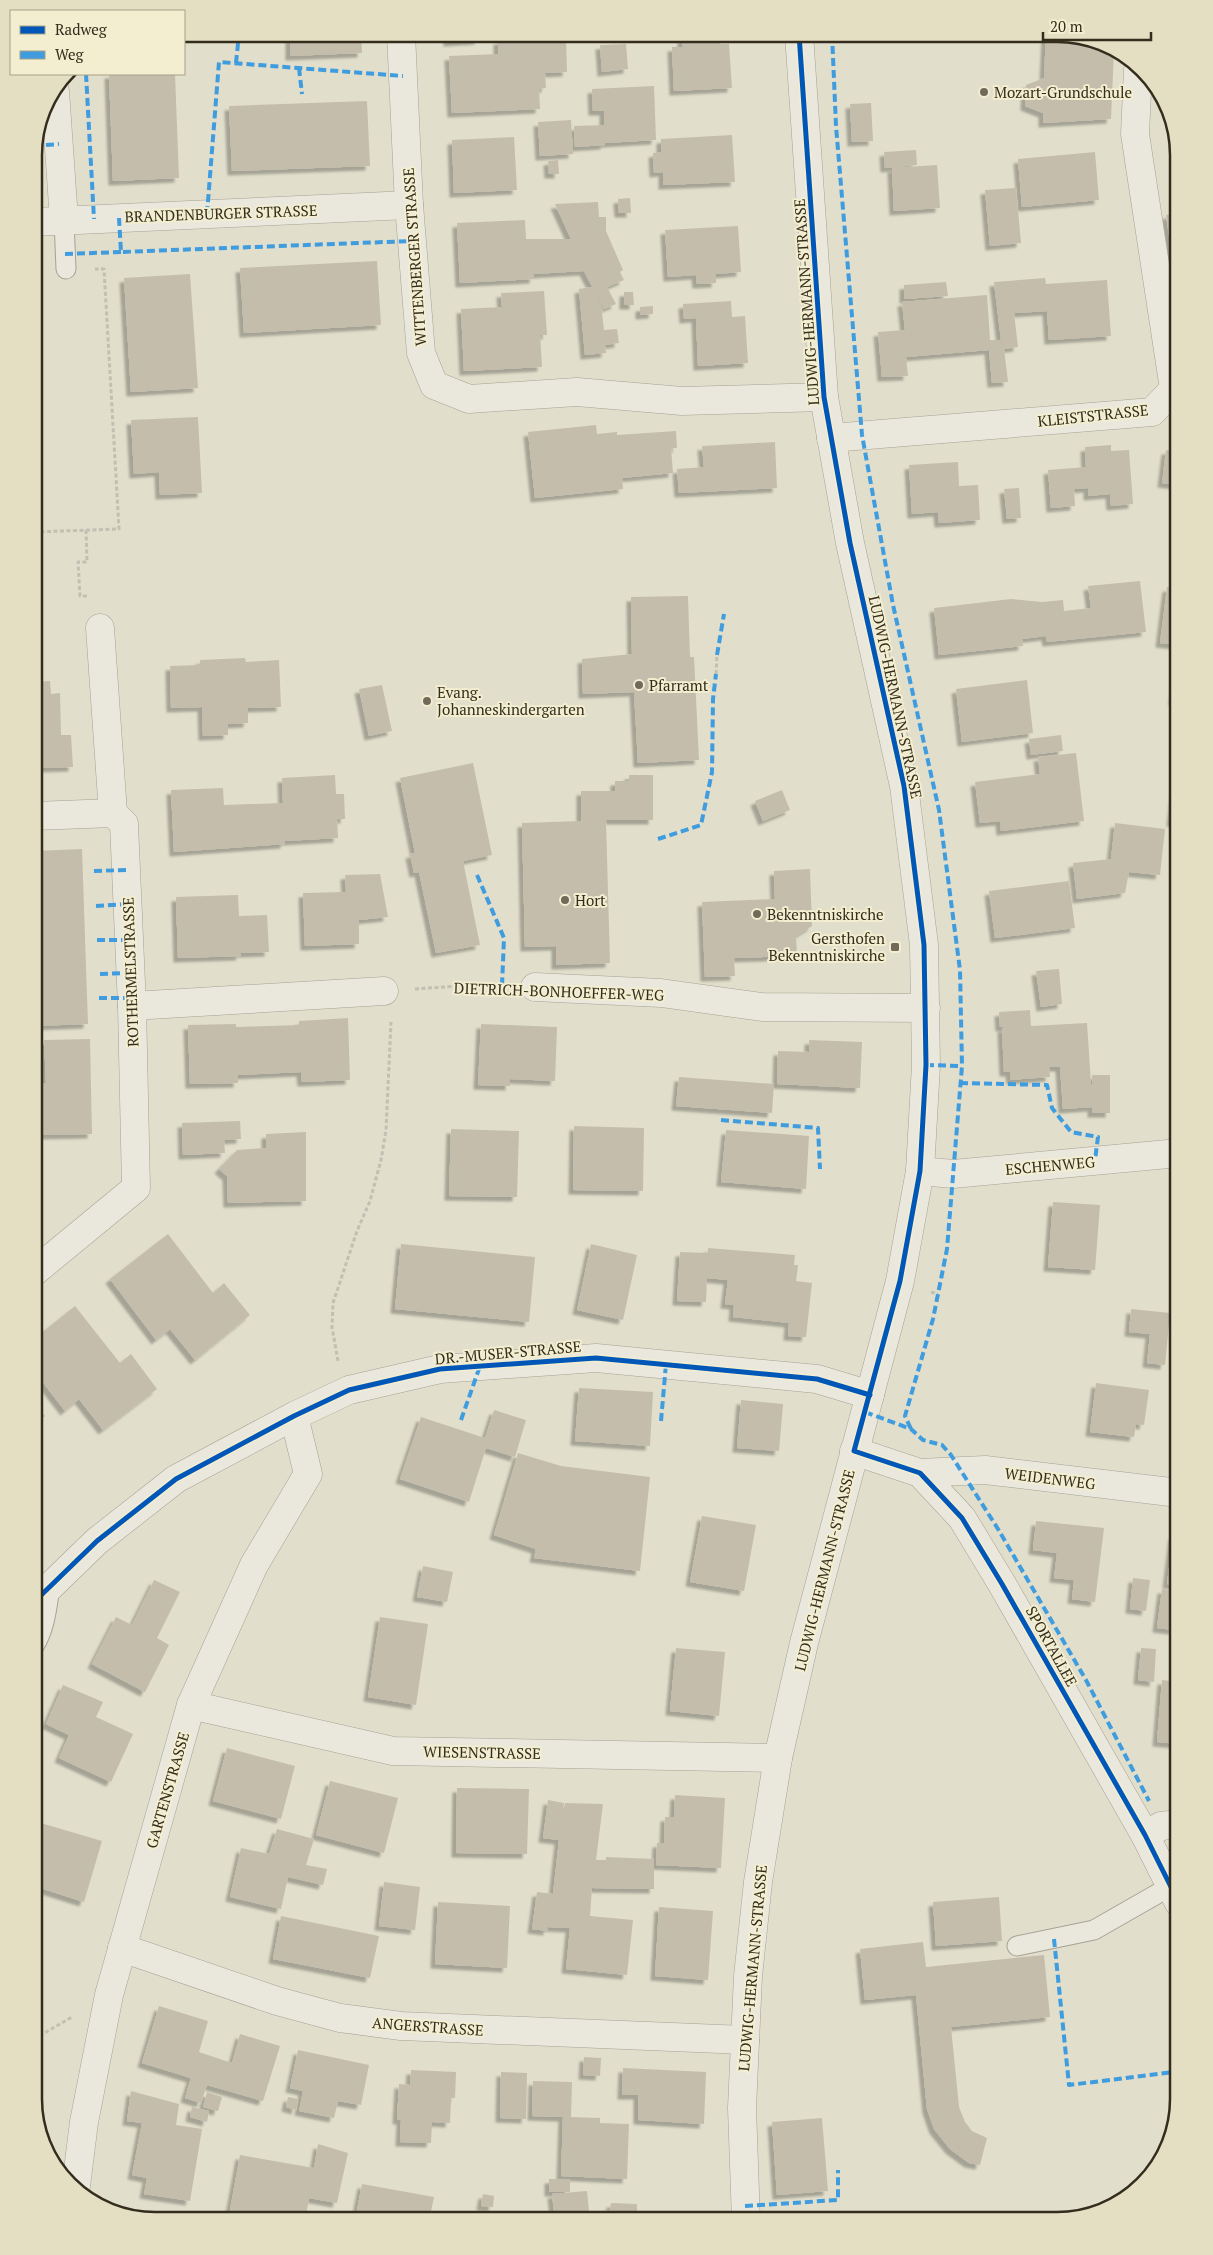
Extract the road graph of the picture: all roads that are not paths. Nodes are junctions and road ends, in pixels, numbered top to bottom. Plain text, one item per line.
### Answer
1 (401, 43) edge
2 (801, 43) edge
3 (1138, 77) edge
4 (56, 102) edge
5 (409, 205) junction
6 (64, 220) junction
7 (43, 221) edge
8 (66, 269) dead end
9 (1170, 363) edge
10 (1170, 393) edge
11 (824, 396) junction
12 (831, 438) junction
13 (100, 628) road end
14 (114, 813) junction
15 (43, 816) edge
16 (535, 987) road end
17 (388, 991) road end
18 (132, 1006) junction
19 (926, 1008) junction
20 (1170, 1154) edge
21 (920, 1171) junction
22 (42, 1265) edge
23 (870, 1395) junction
24 (294, 1416) junction
25 (854, 1451) junction
26 (920, 1473) junction
27 (1170, 1492) edge
28 (42, 1594) edge
29 (191, 1705) junction
30 (778, 1758) junction
31 (1170, 1825) edge
32 (1145, 1835) junction
33 (1170, 1885) edge
34 (1170, 1897) edge
35 (1017, 1946) dead end
36 (122, 1948) junction
37 (745, 2040) junction
38 (77, 2181) edge
39 (746, 2212) edge

1 - 5 street, WITTENBERGER STRASSE
2 - 11 street, LUDWIG-HERMANN-STRASSE
3 - 9 street, KLEISTSTRASSE
4 - 6 street
5 - 6 street, BRANDENBURGER STRASSE
5 - 11 street, WITTENBERGER STRASSE
6 - 7 street, BRANDENBURGER STRASSE
6 - 8 lane
10 - 12 street, KLEISTSTRASSE
11 - 12 street, LUDWIG-HERMANN-STRASSE
12 - 19 street, LUDWIG-HERMANN-STRASSE
13 - 14 street, ROTHERMELSTRASSE
14 - 15 street
14 - 18 street, ROTHERMELSTRASSE
16 - 19 street, DIETRICH-BONHOEFFER-WEG
17 - 18 street
18 - 22 street, ROTHERMELSTRASSE
19 - 21 street, LUDWIG-HERMANN-STRASSE
20 - 21 street, ESCHENWEG
21 - 23 street, LUDWIG-HERMANN-STRASSE
23 - 24 street, DR.-MUSER-STRASSE
23 - 25 street, LUDWIG-HERMANN-STRASSE
24 - 28 street, DR.-MUSER-STRASSE
24 - 29 street, GARTENSTRASSE
25 - 26 street, SPORTALLEE
25 - 30 street, LUDWIG-HERMANN-STRASSE
26 - 27 street, WEIDENWEG
26 - 32 street, SPORTALLEE
29 - 30 street, WIESENSTRASSE
29 - 36 street, GARTENSTRASSE
30 - 37 street, LUDWIG-HERMANN-STRASSE
31 - 32 street
32 - 33 street, SPORTALLEE
34 - 35 lane
36 - 37 street, ANGERSTRASSE
36 - 38 street, GARTENSTRASSE
37 - 39 street, LUDWIG-HERMANN-STRASSE

